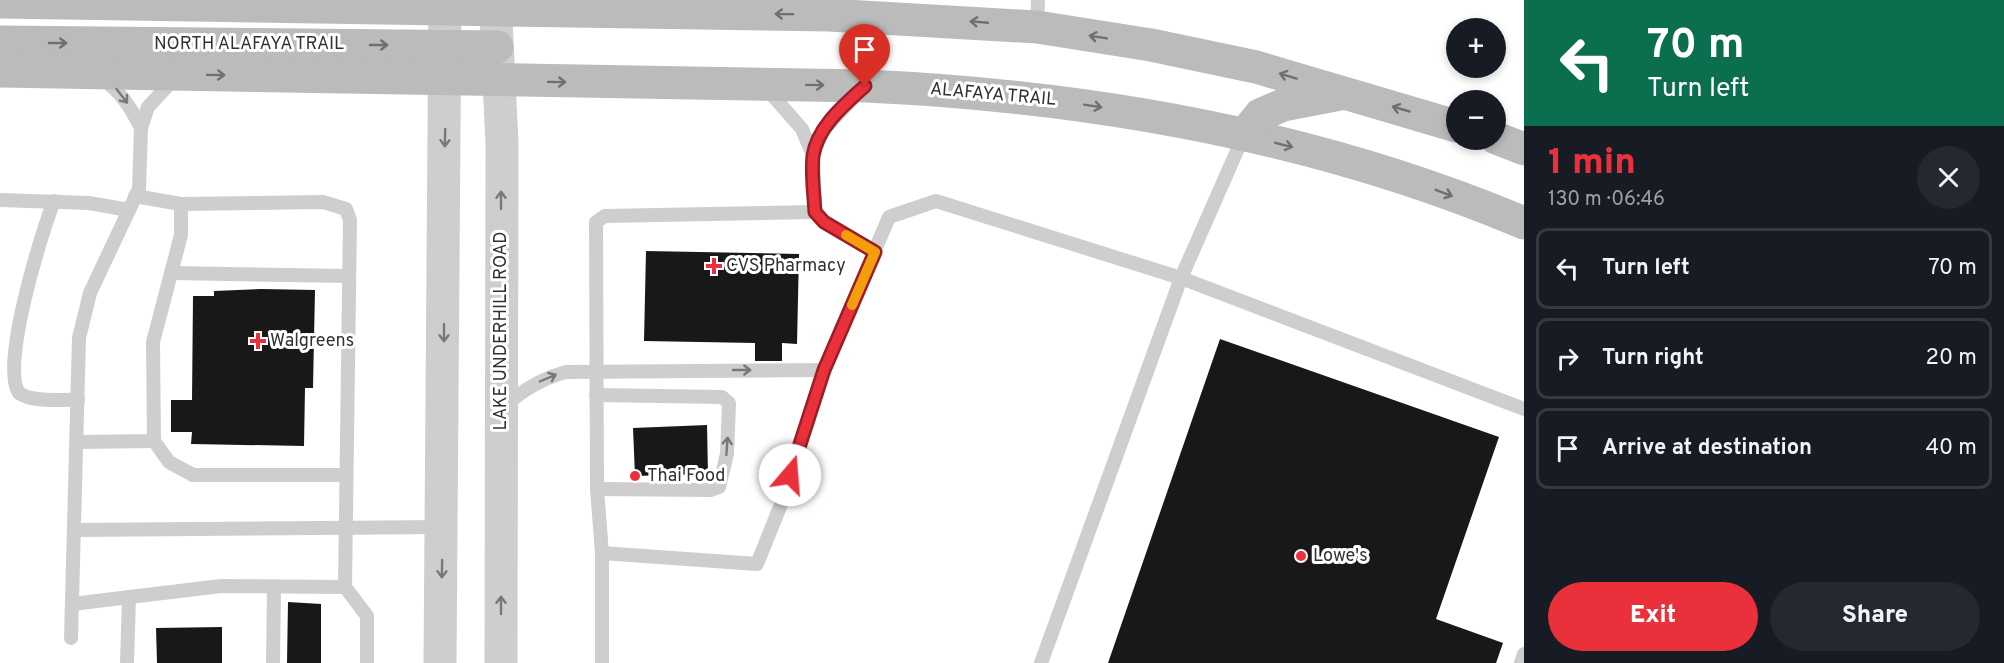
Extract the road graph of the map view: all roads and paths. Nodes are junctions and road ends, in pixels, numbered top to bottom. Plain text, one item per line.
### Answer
1 (19, 1) edge
2 (445, 4) edge
3 (496, 5) edge
4 (1037, 14) edge
5 (0, 42) edge
6 (445, 45) junction
7 (498, 47) junction
8 (0, 71) edge
9 (94, 72) junction
10 (179, 74) junction
11 (446, 79) junction
12 (499, 81) junction
13 (761, 84) junction
14 (865, 86) junction
15 (1344, 93) junction
16 (1446, 123) edge
17 (141, 128) junction
18 (1244, 135) junction
19 (1506, 142) edge
20 (1524, 149) edge
21 (813, 155) junction
22 (135, 196) junction
23 (0, 200) edge
24 (54, 201) junction
25 (181, 204) junction
26 (129, 210) junction
27 (815, 212) junction
28 (1524, 223) edge
29 (875, 252) junction
30 (171, 273) junction
31 (349, 276) junction
32 (1181, 278) junction
33 (824, 370) junction
34 (595, 371) junction
35 (596, 395) junction
36 (78, 400) junction
37 (1524, 409) edge
38 (500, 411) junction
39 (154, 441) junction
40 (77, 442) junction
41 (345, 475) junction
42 (597, 489) junction
43 (443, 527) junction
44 (345, 528) junction
45 (76, 530) junction
46 (602, 553) junction
47 (274, 587) junction
48 (345, 587) junction
49 (129, 597) junction
50 (72, 604) junction
51 (71, 638) dead end
52 (1524, 654) edge
53 (127, 663) edge
54 (273, 663) edge
55 (367, 663) edge
56 (440, 663) edge
57 (501, 663) edge
58 (602, 663) edge
59 (1041, 663) edge
60 (1521, 663) edge

1 - 2 main road, NORTH ALAFAYA TRAIL
2 - 3 main road
2 - 6 street
4 -> 3 main road
3 - 7 street, LAKE UNDERHILL ROAD
15 -> 4 main road
5 -> 6 main road, NORTH ALAFAYA TRAIL
6 - 7 main road, NORTH ALAFAYA TRAIL
6 - 11 street
7 - 12 street, LAKE UNDERHILL ROAD
8 - 9 main road, NORTH ALAFAYA TRAIL
9 - 10 main road, NORTH ALAFAYA TRAIL
9 -> 17 lane
10 -> 11 main road, NORTH ALAFAYA TRAIL
10 - 17 lane
11 - 12 main road, ALAFAYA TRAIL
11 -> 43 street
12 -> 13 main road, ALAFAYA TRAIL
38 -> 12 street, LAKE UNDERHILL ROAD
13 -> 14 main road, ALAFAYA TRAIL
13 - 21 lane
14 -> 18 main road, ALAFAYA TRAIL
14 - 21 lane
16 -> 15 main road
15 - 18 main road
17 - 22 lane
18 -> 28 main road, ALAFAYA TRAIL
18 - 32 lane
19 - 20 main road
21 - 27 lane
22 - 25 lane
22 - 26 lane
23 - 24 lane
24 - 26 lane
24 - 36 lane
25 - 30 lane
25 - 31 lane
26 - 36 lane
27 - 29 lane
27 - 34 lane
29 - 32 lane
29 - 33 lane
30 - 31 lane
30 - 39 lane
31 - 41 lane
32 - 37 lane
32 - 59 lane
34 -> 33 lane
33 - 46 lane
34 - 35 lane
38 -> 34 lane
35 - 42 lane
42 -> 35 lane
36 - 40 lane
57 -> 38 street, LAKE UNDERHILL ROAD
39 - 40 lane
39 - 41 lane
40 - 45 lane
41 - 44 lane
42 - 46 lane
43 - 44 lane
43 -> 56 street
44 - 45 lane
44 - 48 lane
45 - 50 lane
46 - 58 lane
47 - 48 lane
47 - 49 lane
47 - 54 lane
48 - 55 lane
49 - 50 lane
49 - 53 lane
50 - 51 lane
52 - 60 lane

